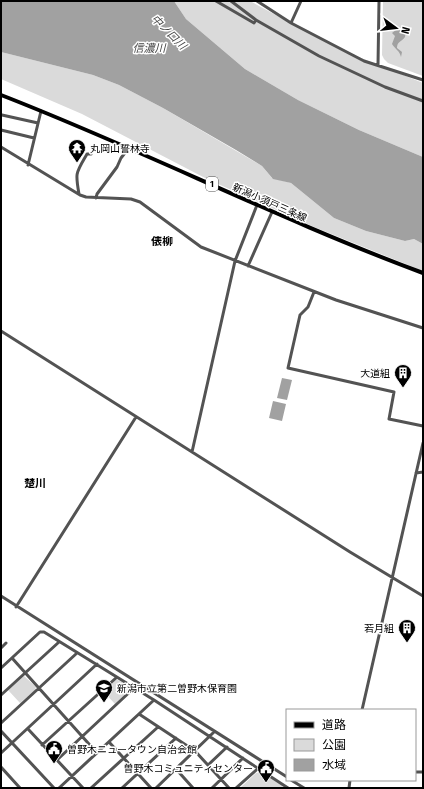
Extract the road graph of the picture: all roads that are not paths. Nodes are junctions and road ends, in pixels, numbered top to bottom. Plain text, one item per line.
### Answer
1 (216, 1) edge
2 (231, 1) edge
3 (257, 1) edge
4 (301, 1) edge
5 (379, 1) edge
6 (255, 22) junction
7 (291, 23) junction
8 (256, 28) dead end
9 (378, 65) junction
10 (423, 80) edge
11 (1, 95) edge
12 (423, 101) edge
13 (41, 111) junction
14 (2, 115) dead end
15 (38, 123) junction
16 (1, 130) edge
17 (34, 138) junction
18 (1, 147) edge
19 (128, 149) junction
20 (92, 154) dead end
21 (28, 165) junction
22 (79, 194) junction
23 (96, 198) junction
24 (256, 205) junction
25 (272, 212) junction
26 (235, 261) junction
27 (248, 266) junction
28 (423, 273) edge
29 (314, 292) junction
30 (423, 328) edge
31 (1, 331) edge
32 (136, 417) junction
33 (423, 426) edge
34 (423, 443) edge
35 (192, 452) junction
36 (423, 472) edge
37 (416, 473) junction
38 (392, 578) junction
39 (1, 596) edge
40 (423, 596) edge
41 (16, 606) junction
42 (59, 642) junction
43 (6, 644) dead end
44 (1, 648) edge
45 (77, 653) junction
46 (12, 658) junction
47 (101, 659) junction
48 (96, 664) junction
49 (1, 668) edge
50 (25, 673) junction
51 (117, 677) junction
52 (134, 688) junction
53 (39, 689) junction
54 (1, 696) edge
55 (154, 700) junction
56 (54, 704) junction
57 (362, 709) edge
58 (139, 714) junction
59 (69, 721) junction
60 (1, 723) edge
61 (158, 727) junction
62 (28, 729) junction
63 (1, 731) edge
64 (214, 732) junction
65 (82, 736) junction
66 (210, 736) junction
67 (176, 738) junction
68 (12, 742) junction
69 (109, 742) junction
70 (42, 745) junction
71 (227, 747) junction
72 (195, 751) junction
73 (1, 753) edge
74 (98, 753) junction
75 (124, 758) junction
76 (243, 758) junction
77 (57, 760) junction
78 (264, 763) junction
79 (208, 765) junction
80 (1, 767) edge
81 (258, 768) junction
82 (176, 770) junction
83 (138, 773) junction
84 (72, 776) junction
85 (286, 776) edge
86 (221, 780) junction
87 (293, 781) edge
88 (20, 788) edge
89 (54, 788) edge
90 (60, 788) edge
91 (83, 788) edge
92 (91, 788) edge
93 (122, 788) edge
94 (151, 788) edge
95 (157, 788) edge
96 (193, 788) edge
97 (212, 788) edge
98 (229, 788) edge
99 (236, 788) edge
100 (288, 788) edge
101 (304, 788) edge

1 - 6 street
2 - 6 street
3 - 7 street
4 - 7 street
5 - 9 street
6 - 8 street
6 - 12 street
7 - 9 street
9 - 10 street
11 - 13 main road, 新潟小須戸三条線 / 1
13 - 15 street
13 - 19 main road, 新潟小須戸三条線 / 1
14 - 15 street
15 - 17 street
16 - 17 street
17 - 21 street
18 - 21 street
19 - 23 street
19 - 24 main road, 新潟小須戸三条線 / 1
20 - 22 street
21 - 22 street
22 - 23 street
23 - 26 street
24 - 25 main road, 新潟小須戸三条線 / 1
24 - 26 street
25 - 27 street
25 - 28 main road, 新潟小須戸三条線 / 1
26 - 27 street
26 - 35 street
27 - 29 street
29 - 30 street
29 - 33 street
31 - 32 street
32 - 35 street
32 - 41 street
34 - 37 street
35 - 38 street
36 - 37 street
37 - 38 street
38 - 40 street
38 - 57 street
39 - 41 street
41 - 47 street
42 - 45 street
42 - 46 street
42 - 50 street
43 - 44 street
45 - 48 street
45 - 53 street
46 - 49 street
46 - 50 street
47 - 48 street
47 - 64 street
48 - 51 street
48 - 56 street
50 - 53 street
50 - 54 street
51 - 52 street
51 - 59 street
52 - 55 street
52 - 65 street
53 - 56 street
53 - 60 street
55 - 58 street
55 - 66 street
56 - 59 street
56 - 62 street
58 - 61 street
58 - 69 street
59 - 65 street
59 - 70 street
61 - 67 street
61 - 75 street
62 - 68 street
62 - 70 street
63 - 68 street
64 - 66 street
64 - 78 street
65 - 74 street
65 - 77 street
66 - 71 street
66 - 72 street
67 - 72 street
67 - 83 street
68 - 73 street
68 - 89 street
69 - 74 street
69 - 75 street
70 - 77 street
71 - 76 street
71 - 79 street
72 - 79 street
72 - 82 street
74 - 84 street
75 - 83 street
75 - 92 street
76 - 81 street
76 - 86 street
77 - 84 street
78 - 81 street
78 - 85 street
79 - 86 street
80 - 88 street
81 - 99 street
81 - 100 street
82 - 95 street
82 - 96 street
83 - 93 street
83 - 94 street
84 - 90 street
84 - 91 street
86 - 97 street
86 - 98 street
87 - 101 street

